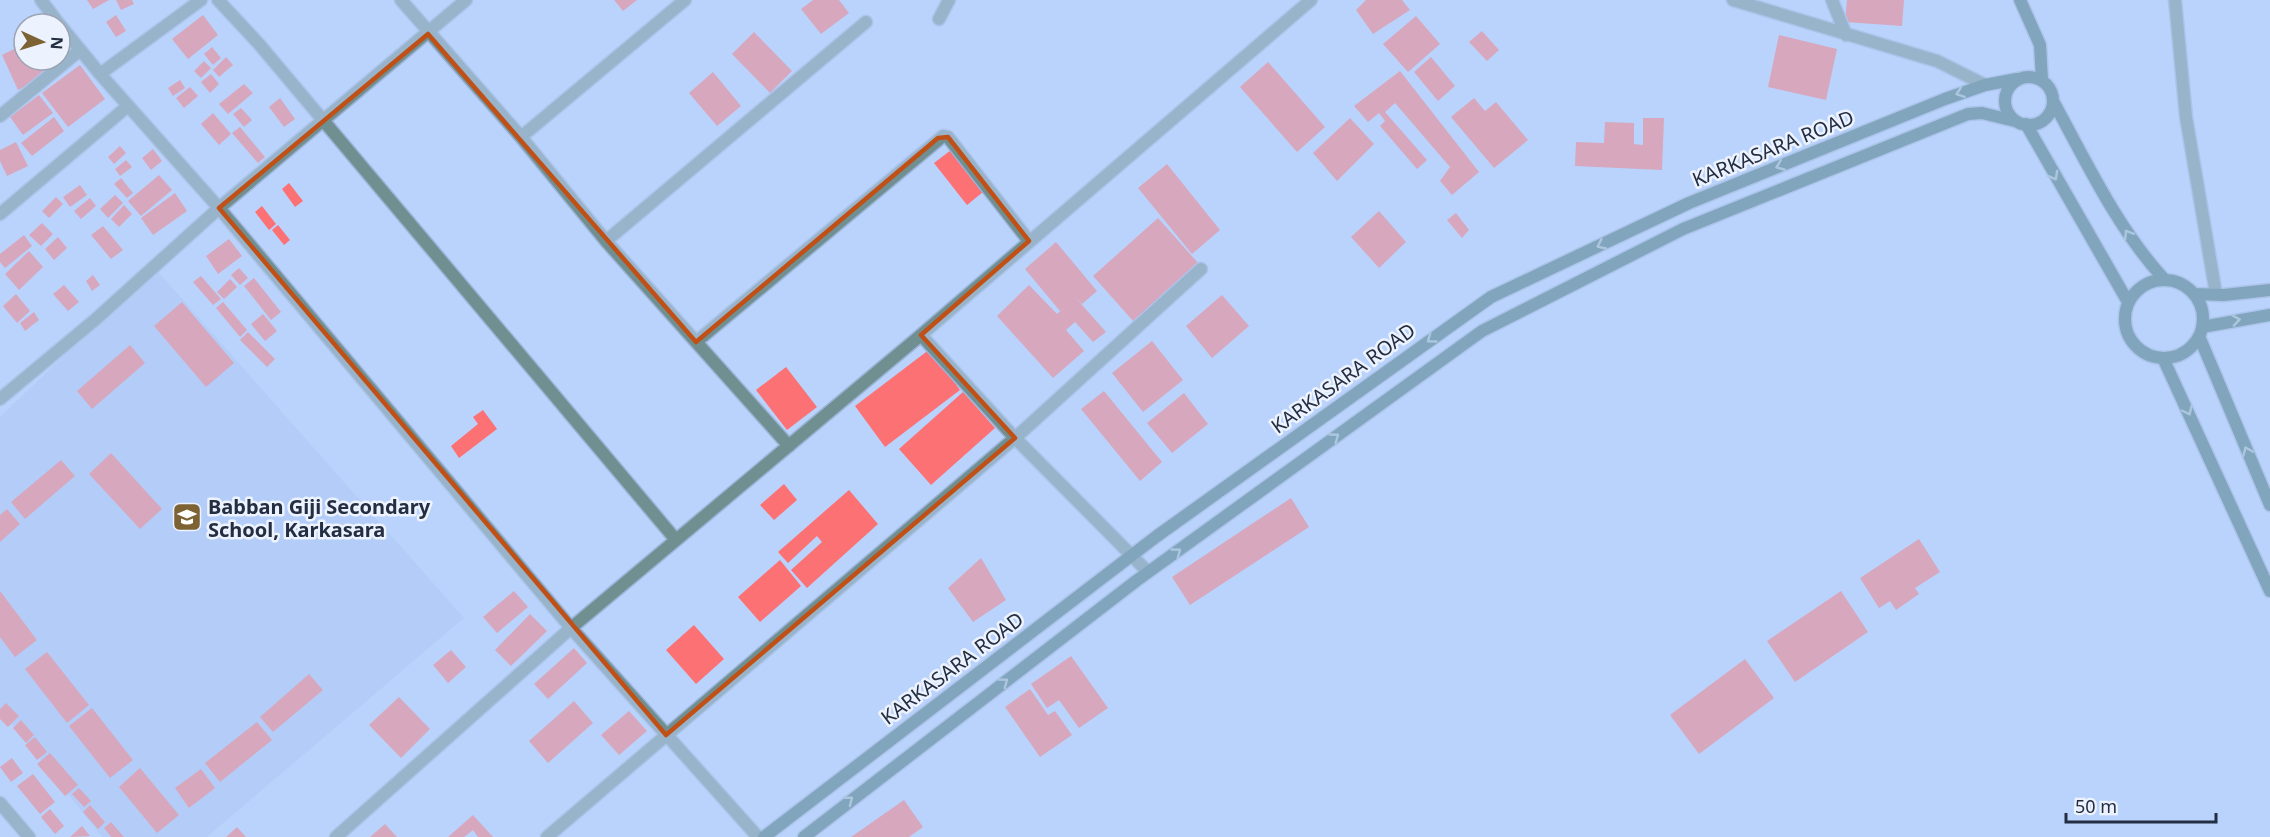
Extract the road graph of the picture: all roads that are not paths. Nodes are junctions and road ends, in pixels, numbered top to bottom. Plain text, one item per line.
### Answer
1 (41, 0) edge
2 (201, 0) edge
3 (218, 0) edge
4 (401, 0) edge
5 (466, 0) edge
6 (685, 0) edge
7 (949, 0) edge
8 (1311, 0) edge
9 (1733, 0) edge
10 (1832, 0) edge
11 (2020, 0) edge
12 (2175, 0) edge
13 (50, 12) edge
14 (939, 19) dead end
15 (866, 22) dead end
16 (428, 34) junction
17 (1846, 35) junction
18 (72, 40) edge
19 (80, 50) junction
20 (100, 74) junction
21 (2017, 79) junction
22 (2042, 80) junction
23 (1985, 84) junction
24 (2053, 101) junction
25 (128, 106) junction
26 (0, 117) edge
27 (322, 119) junction
28 (2020, 123) junction
29 (520, 137) junction
30 (219, 208) junction
31 (0, 214) edge
32 (606, 241) junction
33 (1029, 242) junction
34 (1201, 269) dead end
35 (2164, 279) junction
36 (2270, 290) edge
37 (2194, 294) junction
38 (2216, 294) junction
39 (2128, 302) junction
40 (2270, 315) edge
41 (2201, 331) junction
42 (921, 335) junction
43 (696, 342) junction
44 (2163, 358) junction
45 (0, 399) edge
46 (1015, 438) junction
47 (789, 446) junction
48 (2270, 505) edge
49 (676, 540) junction
50 (1133, 554) junction
51 (1148, 572) junction
52 (2270, 591) edge
53 (571, 628) junction
54 (666, 735) junction
55 (0, 803) edge
56 (29, 837) edge
57 (336, 837) edge
58 (546, 837) edge
59 (758, 837) edge
60 (764, 837) edge
61 (804, 837) edge

1 - 13 street
2 - 20 street
3 - 27 street
4 - 16 street
5 - 16 street
6 - 29 street
7 - 14 street
8 - 33 street
9 - 17 street
10 - 17 street
11 - 22 main road
12 - 38 street
15 - 32 street
16 - 27 street
16 - 29 street
17 - 23 street
18 - 19 street
19 - 20 street
19 - 26 street
20 - 25 street
21 - 22 main road
21 - 23 main road, KARKASARA ROAD
21 - 28 main road
22 - 24 main road
23 -> 50 main road, KARKASARA ROAD
24 - 28 main road
35 -> 24 main road
25 - 30 street
25 - 31 street
27 - 30 street
27 - 49 street
28 -> 39 main road
51 -> 28 main road, KARKASARA ROAD
29 - 32 street
30 - 45 street
30 - 53 street
32 - 43 street
33 - 42 street
33 - 43 street
34 - 46 street
35 - 37 main road
35 - 39 main road
36 - 38 main road
37 - 38 main road
37 - 41 main road
39 - 44 main road
41 -> 40 main road
41 - 44 main road
48 -> 41 main road
42 - 46 street
42 - 47 street
43 - 47 street
44 -> 52 main road
46 - 50 street
46 - 54 street
47 - 49 street
49 - 53 street
50 - 51 street
50 - 60 main road, KARKASARA ROAD
61 -> 51 main road, KARKASARA ROAD
53 - 54 street
53 - 57 street
54 - 58 street
54 - 59 street
55 - 56 street

